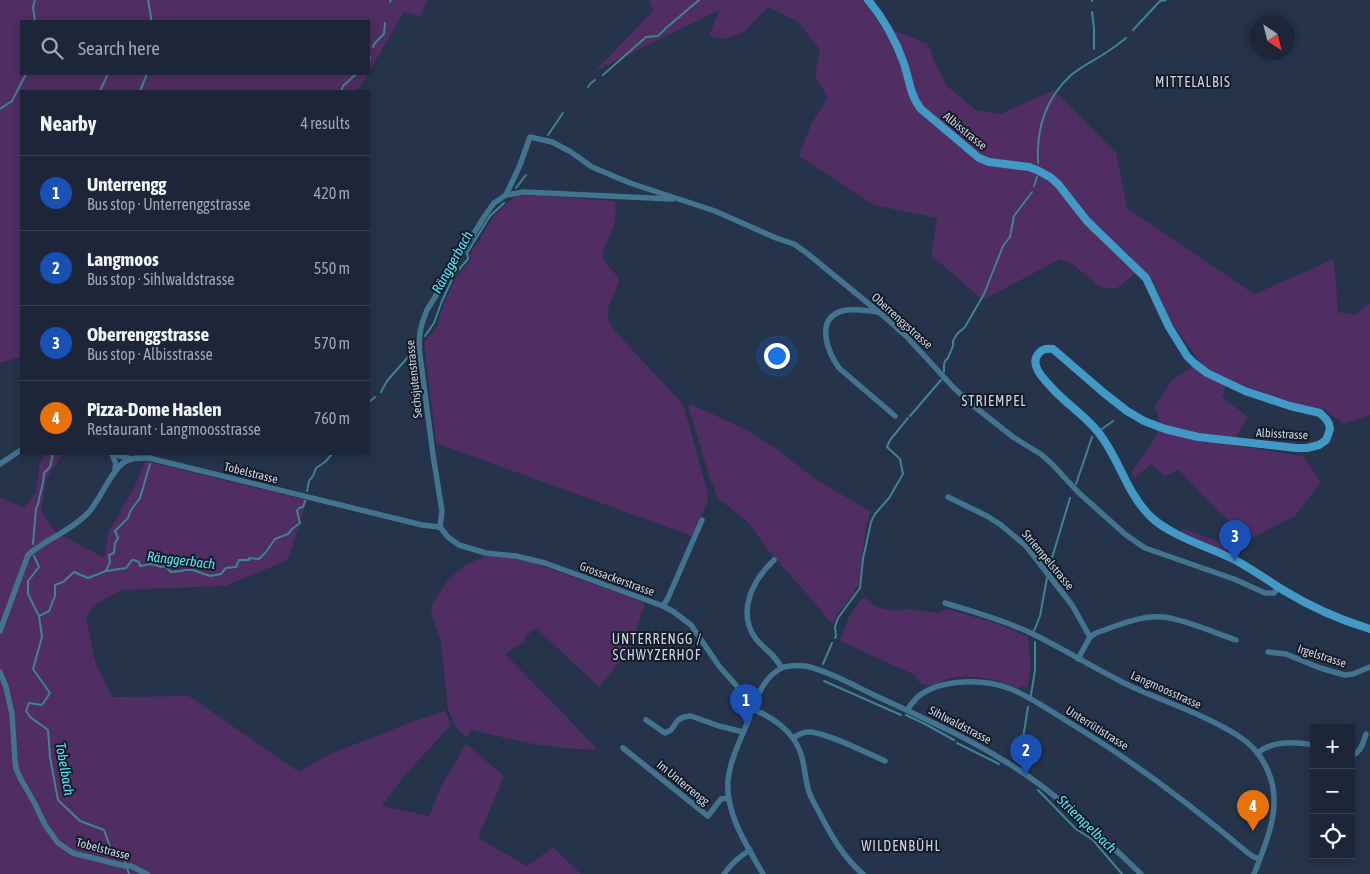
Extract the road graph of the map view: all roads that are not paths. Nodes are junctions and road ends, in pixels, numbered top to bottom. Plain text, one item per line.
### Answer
1 (868, 0) edge
2 (530, 137) joint
3 (506, 195) junction
4 (679, 200) junction
5 (880, 312) junction
6 (895, 416) dead end
7 (20, 451) edge
8 (113, 455) edge
9 (117, 455) edge
10 (132, 459) junction
11 (0, 464) edge
12 (115, 473) junction
13 (948, 497) dead end
14 (702, 520) dead end
15 (440, 526) junction
16 (774, 560) dead end
17 (1279, 587) junction
18 (945, 602) dead end
19 (662, 606) junction
20 (1370, 629) edge
21 (0, 631) edge
22 (1090, 637) junction
23 (1236, 640) dead end
24 (1268, 652) dead end
25 (1078, 659) junction
26 (1370, 667) edge
27 (781, 668) junction
28 (0, 672) edge
29 (755, 702) junction
30 (752, 709) junction
31 (907, 710) junction
32 (646, 720) dead end
33 (743, 732) junction
34 (1366, 734) dead end
35 (793, 738) junction
36 (1310, 744) edge
37 (623, 748) dead end
38 (1257, 753) junction
39 (1355, 754) edge
40 (885, 761) dead end
41 (729, 798) junction
42 (750, 850) junction
43 (1260, 859) junction
44 (147, 874) edge
45 (724, 874) edge
46 (763, 874) edge
47 (863, 874) edge
48 (1141, 874) edge
49 (1254, 874) edge

1 - 17 main road, Albisstrasse
2 - 3 street, Sechsjutenstrasse
2 - 4 street, Oberrenggstrasse
3 - 4 street
3 - 15 street, Sechsjutenstrasse
4 - 5 street, Oberrenggstrasse
5 - 6 street
5 - 17 street, Oberrenggstrasse
7 - 11 street
8 - 12 street
9 - 10 street, Tobelstrasse
10 - 12 street
10 - 15 street, Tobelstrasse
12 - 21 street
13 - 22 street, Striempelstrasse
14 - 19 street
15 - 19 street, Grossackerstrasse
16 - 27 street
17 - 20 main road, Albisstrasse
18 - 25 street, Langmoosstrasse
19 - 29 street, Grossackerstrasse
22 - 23 street
22 - 25 street
24 - 26 street, Irgelstrasse
25 - 38 street, Langmoosstrasse
27 - 29 street
27 - 31 street, Sihlwaldstrasse
28 - 44 street, Tobelstrasse
29 - 30 street
30 - 33 street
30 - 35 street
31 - 43 street, Unterrütistrasse
31 - 48 street, Sihlwaldstrasse
32 - 33 street
33 - 41 street
34 - 39 street
35 - 40 street
35 - 47 street
36 - 38 street
37 - 41 street, Im Unterrengg
38 - 43 street, Langmoosstrasse
41 - 42 street
42 - 45 street
42 - 46 street
43 - 49 street, Langmoosstrasse

